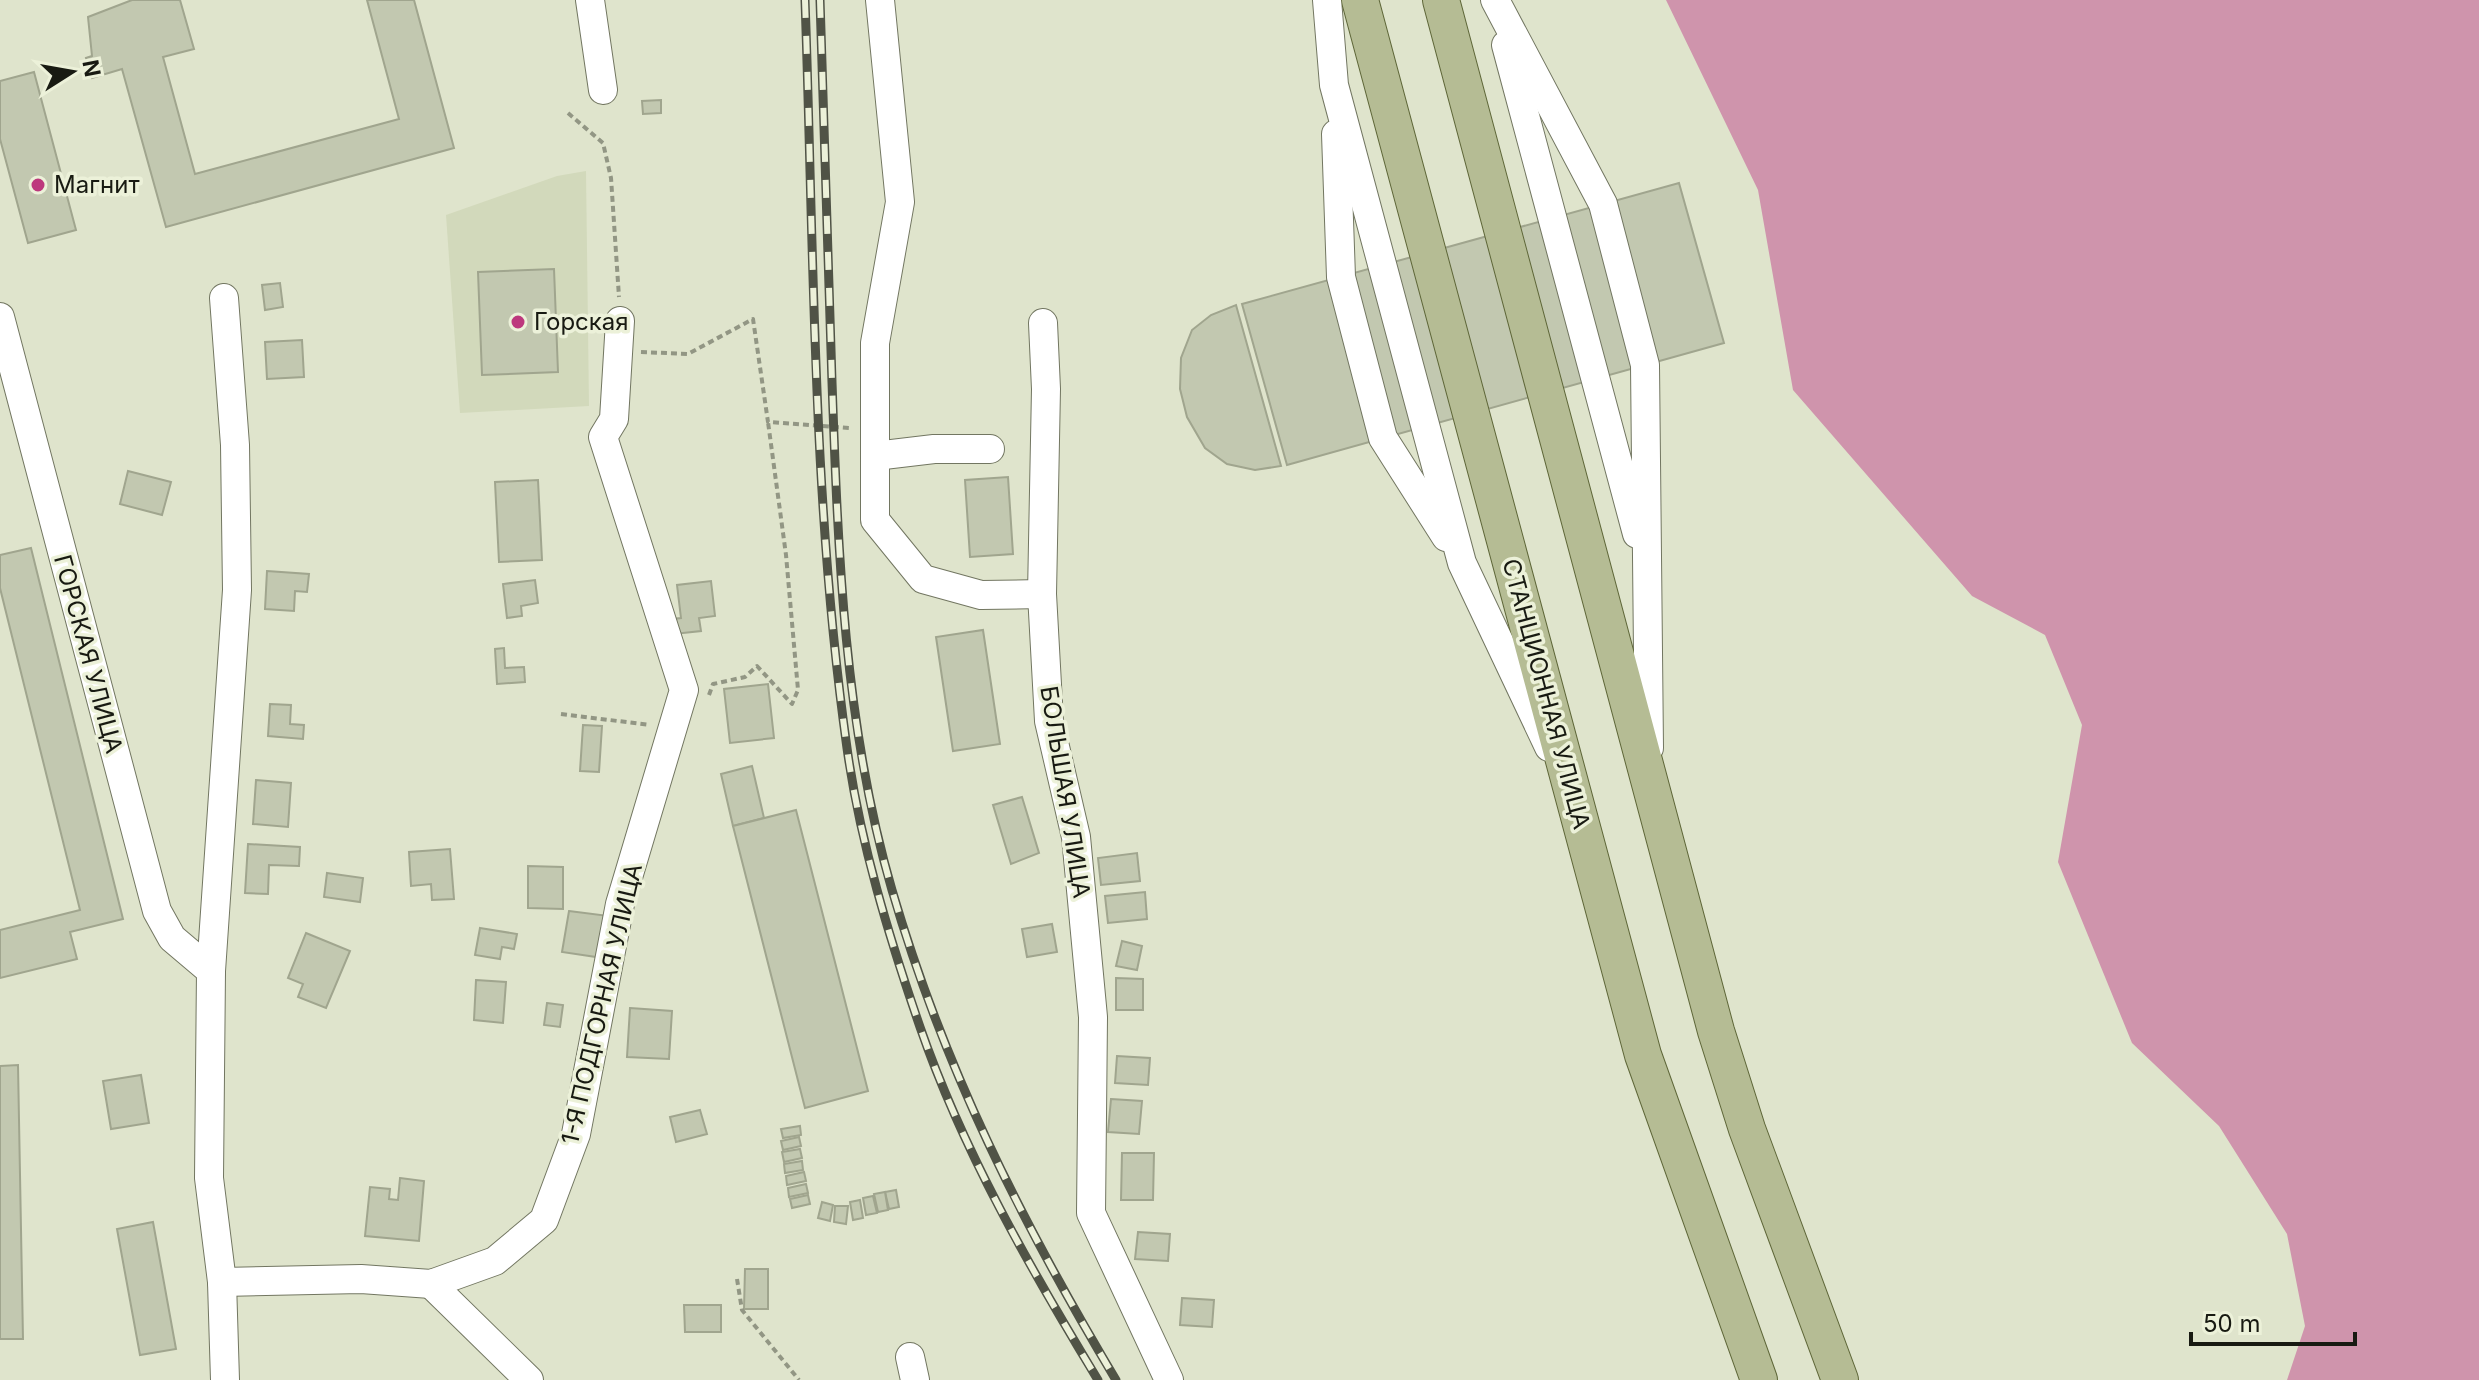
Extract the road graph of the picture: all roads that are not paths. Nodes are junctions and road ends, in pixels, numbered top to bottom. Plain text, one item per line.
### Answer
1 (590, 0) edge
2 (880, 0) edge
3 (1327, 0) edge
4 (1360, 0) edge
5 (1441, 0) edge
6 (1494, 0) edge
7 (1334, 85) junction
8 (603, 90) dead end
9 (224, 298) dead end
10 (0, 317) edge
11 (620, 321) road end
12 (1043, 323) dead end
13 (990, 449) dead end
14 (875, 456) junction
15 (1462, 563) junction
16 (1648, 573) junction
17 (1042, 594) junction
18 (1650, 781) junction
19 (1576, 805) junction
20 (211, 971) junction
21 (222, 1282) junction
22 (431, 1284) junction
23 (225, 1380) edge
24 (529, 1380) edge
25 (1169, 1380) edge
26 (1759, 1380) edge
27 (1840, 1380) edge

1 - 8 street
2 - 14 street
3 - 7 street
4 - 19 main road, СТАНЦИОННАЯ УЛИЦА
5 - 18 main road
6 - 16 street
6 - 16 street
7 - 15 street
7 - 15 street
9 - 20 street
10 - 20 street, ГОРСКАЯ УЛИЦА
11 - 22 street, 1-Я ПОДГОРНАЯ УЛИЦА
12 - 17 street, БОЛЬШАЯ УЛИЦА
13 - 14 street
14 - 17 street
15 - 19 street
16 - 18 street
17 - 25 street, БОЛЬШАЯ УЛИЦА
18 - 27 main road
19 - 26 main road, СТАНЦИОННАЯ УЛИЦА
20 - 21 street
21 - 22 street, 1-Я ПОДГОРНАЯ УЛИЦА
21 - 23 street
22 - 24 street

